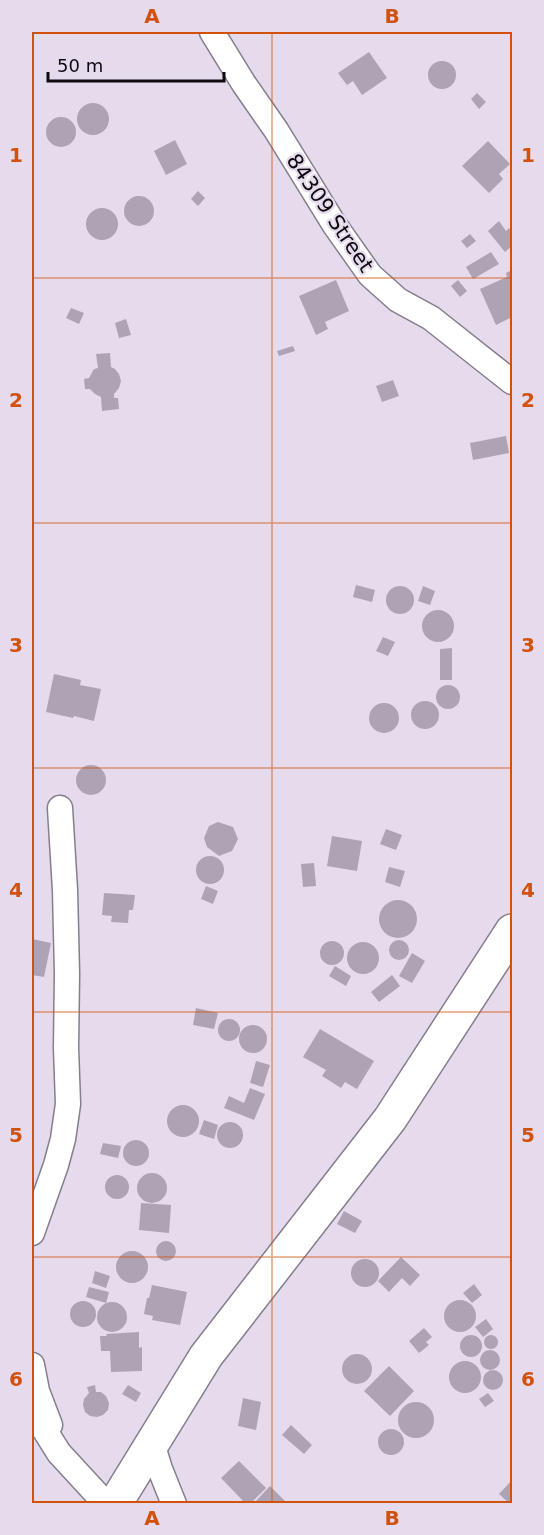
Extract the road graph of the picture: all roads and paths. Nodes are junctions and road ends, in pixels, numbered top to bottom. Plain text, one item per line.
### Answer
1 (212, 32) edge
2 (513, 382) edge
3 (60, 808) dead end
4 (512, 932) edge
5 (32, 1233) edge
6 (32, 1365) edge
7 (32, 1410) edge
8 (152, 1443) junction
9 (59, 1453) junction
10 (106, 1503) edge
11 (115, 1503) edge
12 (174, 1503) edge

1 - 2 street, 84309 Street
3 - 5 street
4 - 8 street
6 - 9 street
7 - 9 street
8 - 11 street
8 - 12 street
9 - 10 street

